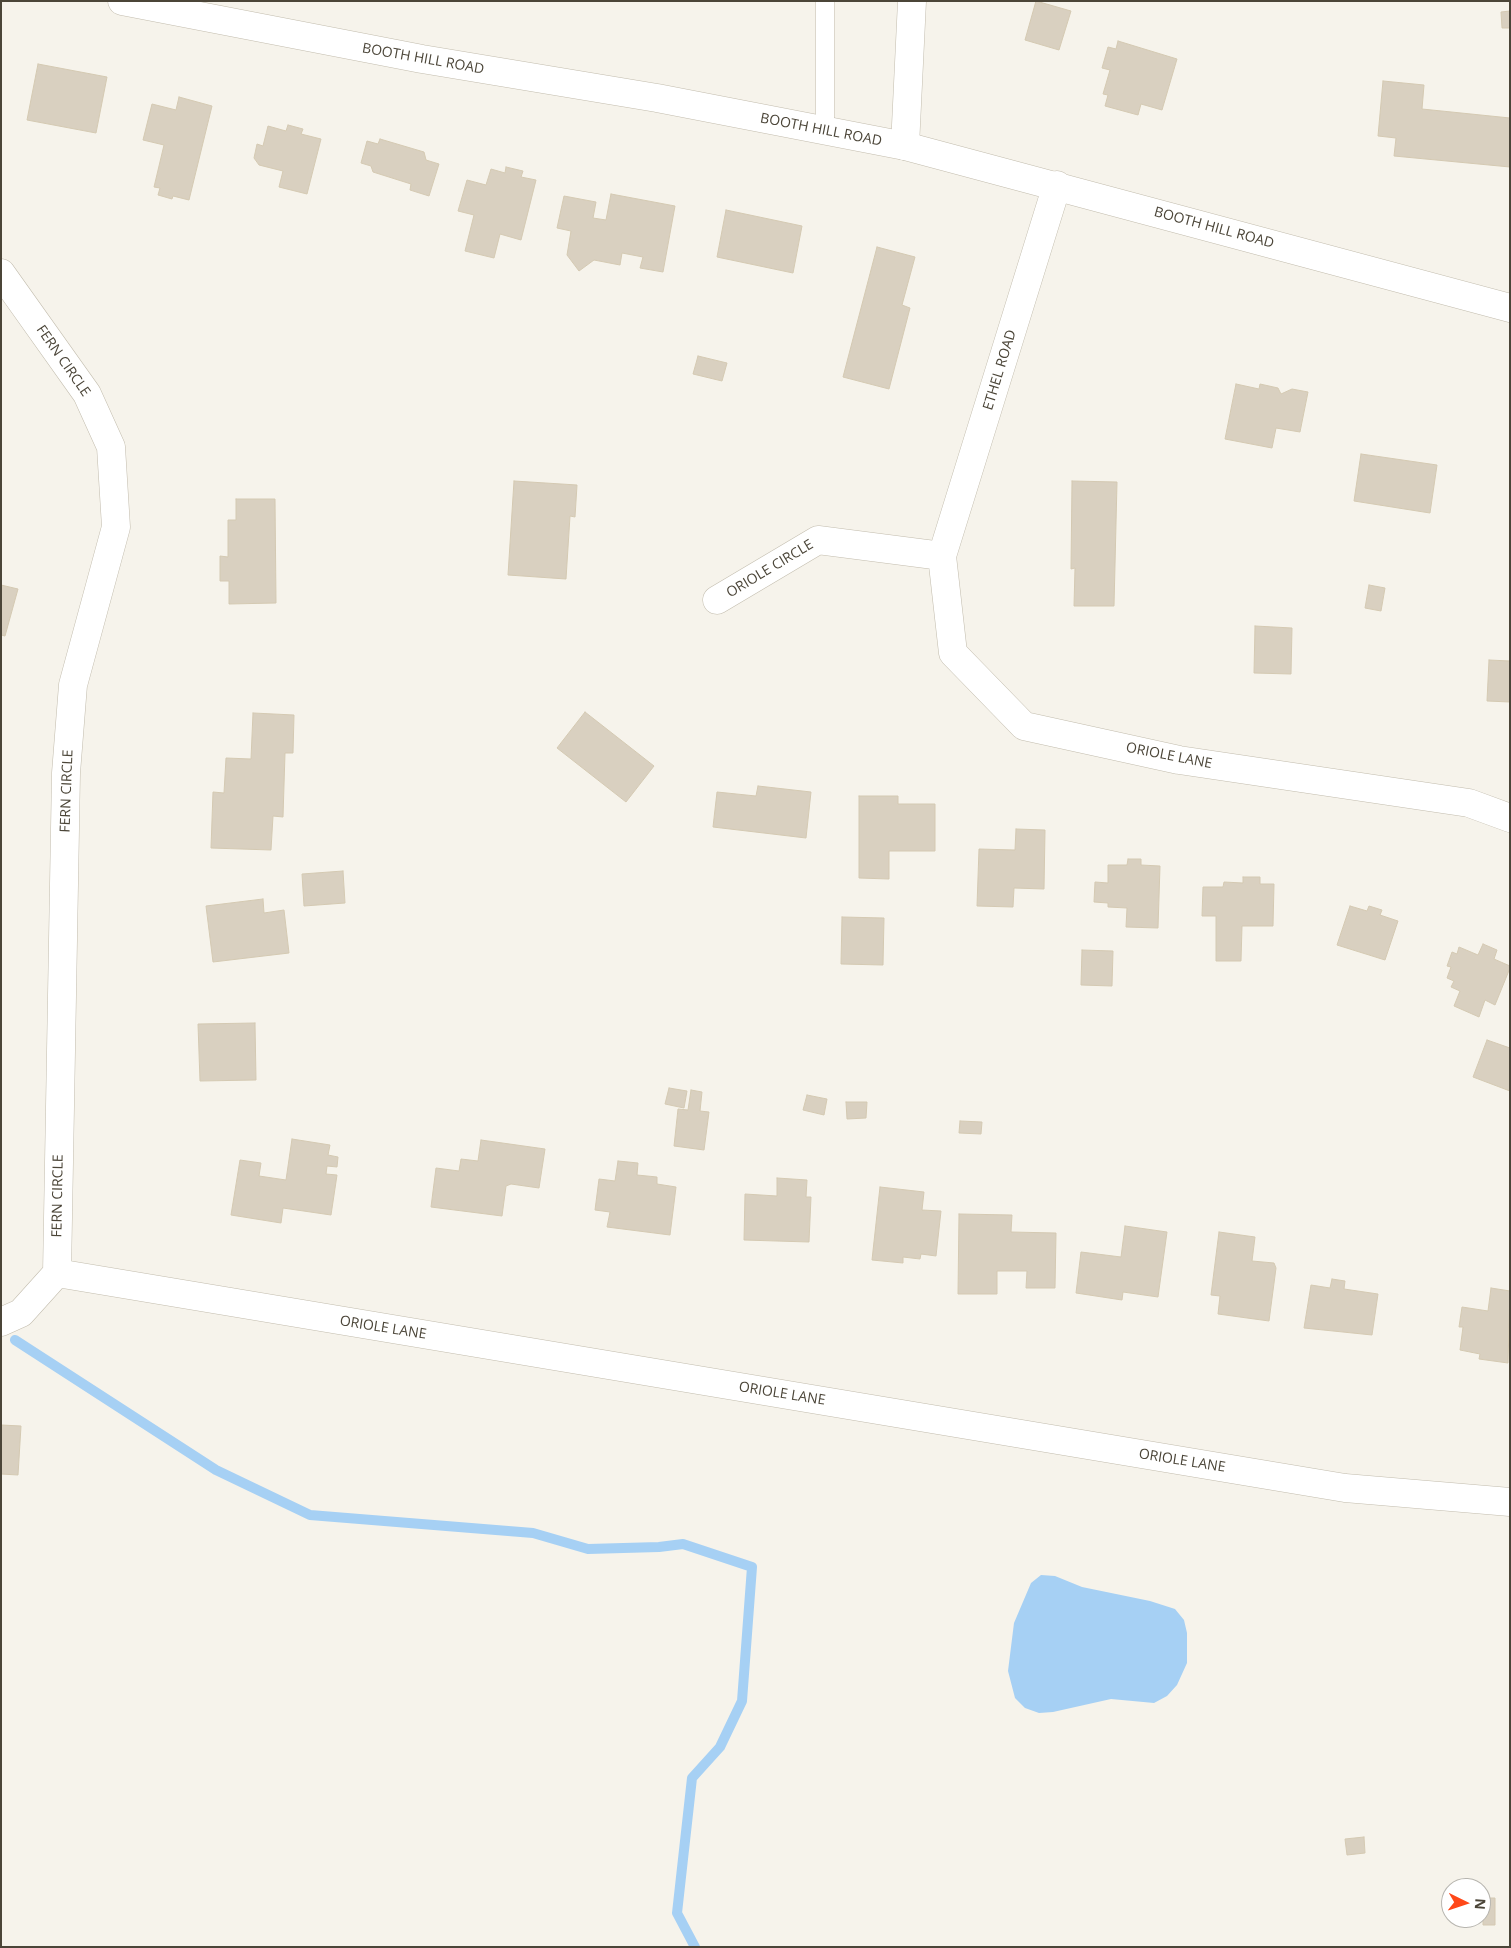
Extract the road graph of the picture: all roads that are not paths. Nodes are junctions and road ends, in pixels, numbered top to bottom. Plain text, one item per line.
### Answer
1 (122, 1) edge
2 (825, 1) edge
3 (912, 1) edge
4 (825, 130) junction
5 (905, 146) junction
6 (1057, 185) junction
7 (1, 273) edge
8 (1510, 308) edge
9 (942, 556) junction
10 (717, 600) dead end
11 (1510, 818) edge
12 (57, 1274) junction
13 (1, 1322) edge
14 (1510, 1502) edge

1 - 4 street, BOOTH HILL ROAD
2 - 4 lane
3 - 5 street
4 - 5 street, BOOTH HILL ROAD
5 - 6 street, BOOTH HILL ROAD
6 - 8 street, BOOTH HILL ROAD
6 - 9 street, ETHEL ROAD
7 - 12 street, FERN CIRCLE
9 - 10 street, ORIOLE CIRCLE
9 - 11 street, ORIOLE LANE
12 - 13 street
12 - 14 street, ORIOLE LANE

